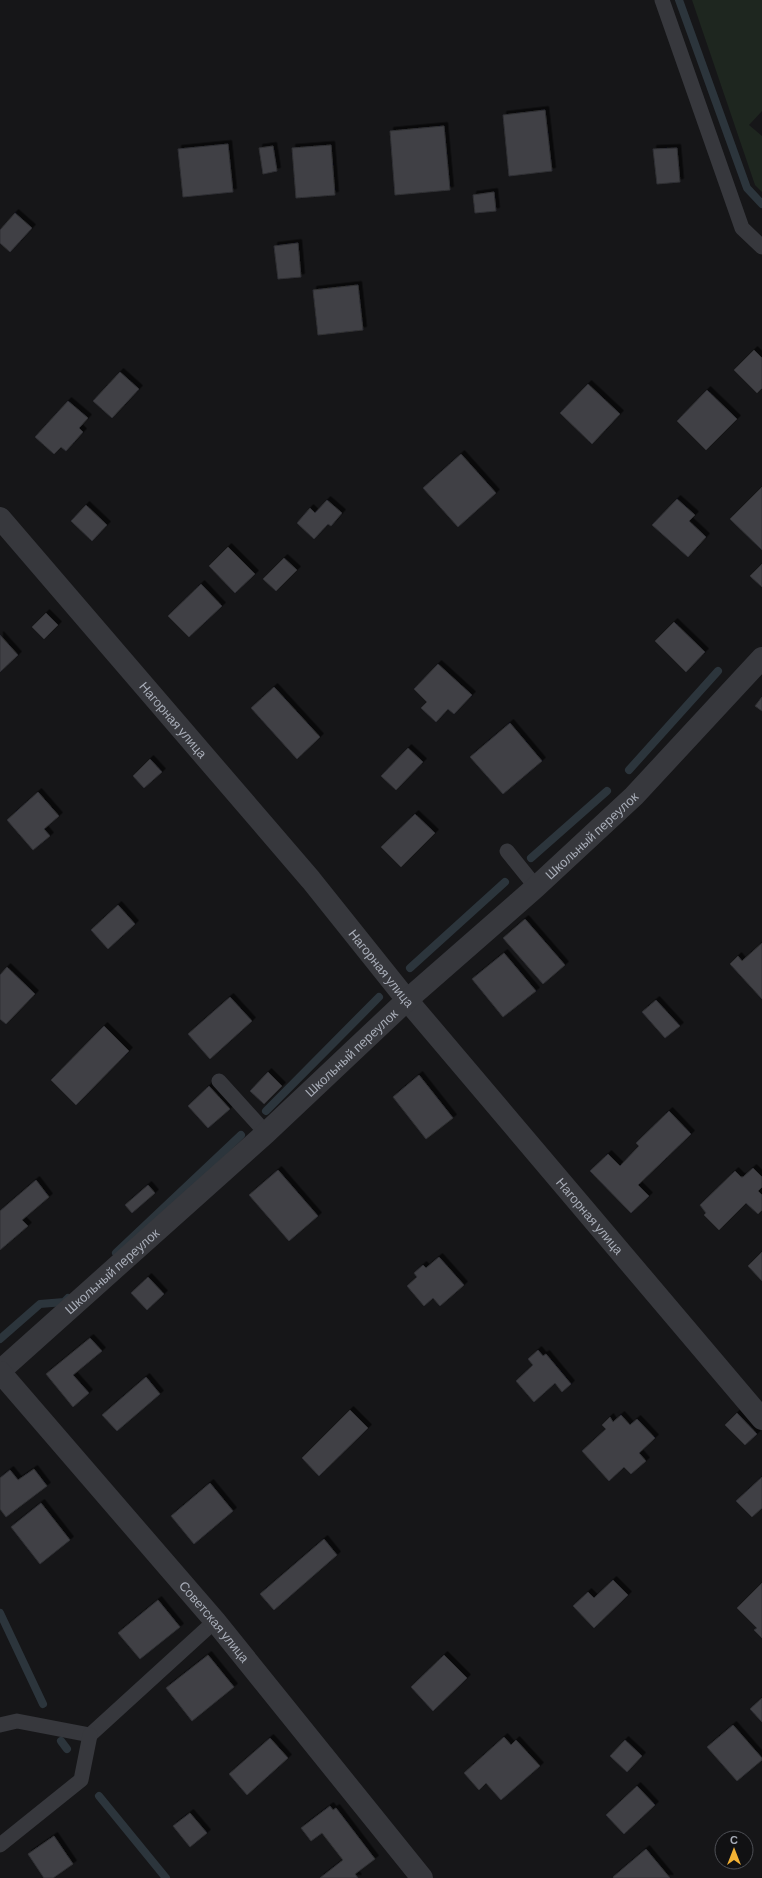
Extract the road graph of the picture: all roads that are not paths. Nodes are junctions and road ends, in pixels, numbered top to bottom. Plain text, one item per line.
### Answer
1 (662, 0) edge
2 (762, 247) edge
3 (0, 518) edge
4 (762, 658) edge
5 (507, 851) dead end
6 (536, 887) junction
7 (407, 1000) junction
8 (219, 1081) dead end
9 (266, 1133) junction
10 (0, 1371) edge
11 (762, 1419) edge
12 (215, 1621) junction
13 (0, 1725) edge
14 (90, 1735) junction
15 (0, 1844) edge
16 (422, 1878) edge

1 - 2 lane
3 - 7 street, Нагорная улица
4 - 6 street, Школьный переулок
5 - 6 lane
6 - 7 street, Школьный переулок
7 - 9 street, Школьный переулок
7 - 11 street, Нагорная улица
8 - 9 lane
9 - 10 street, Школьный переулок
10 - 12 street, Советская улица
12 - 14 lane
12 - 16 street, Советская улица
13 - 14 lane
14 - 15 lane

